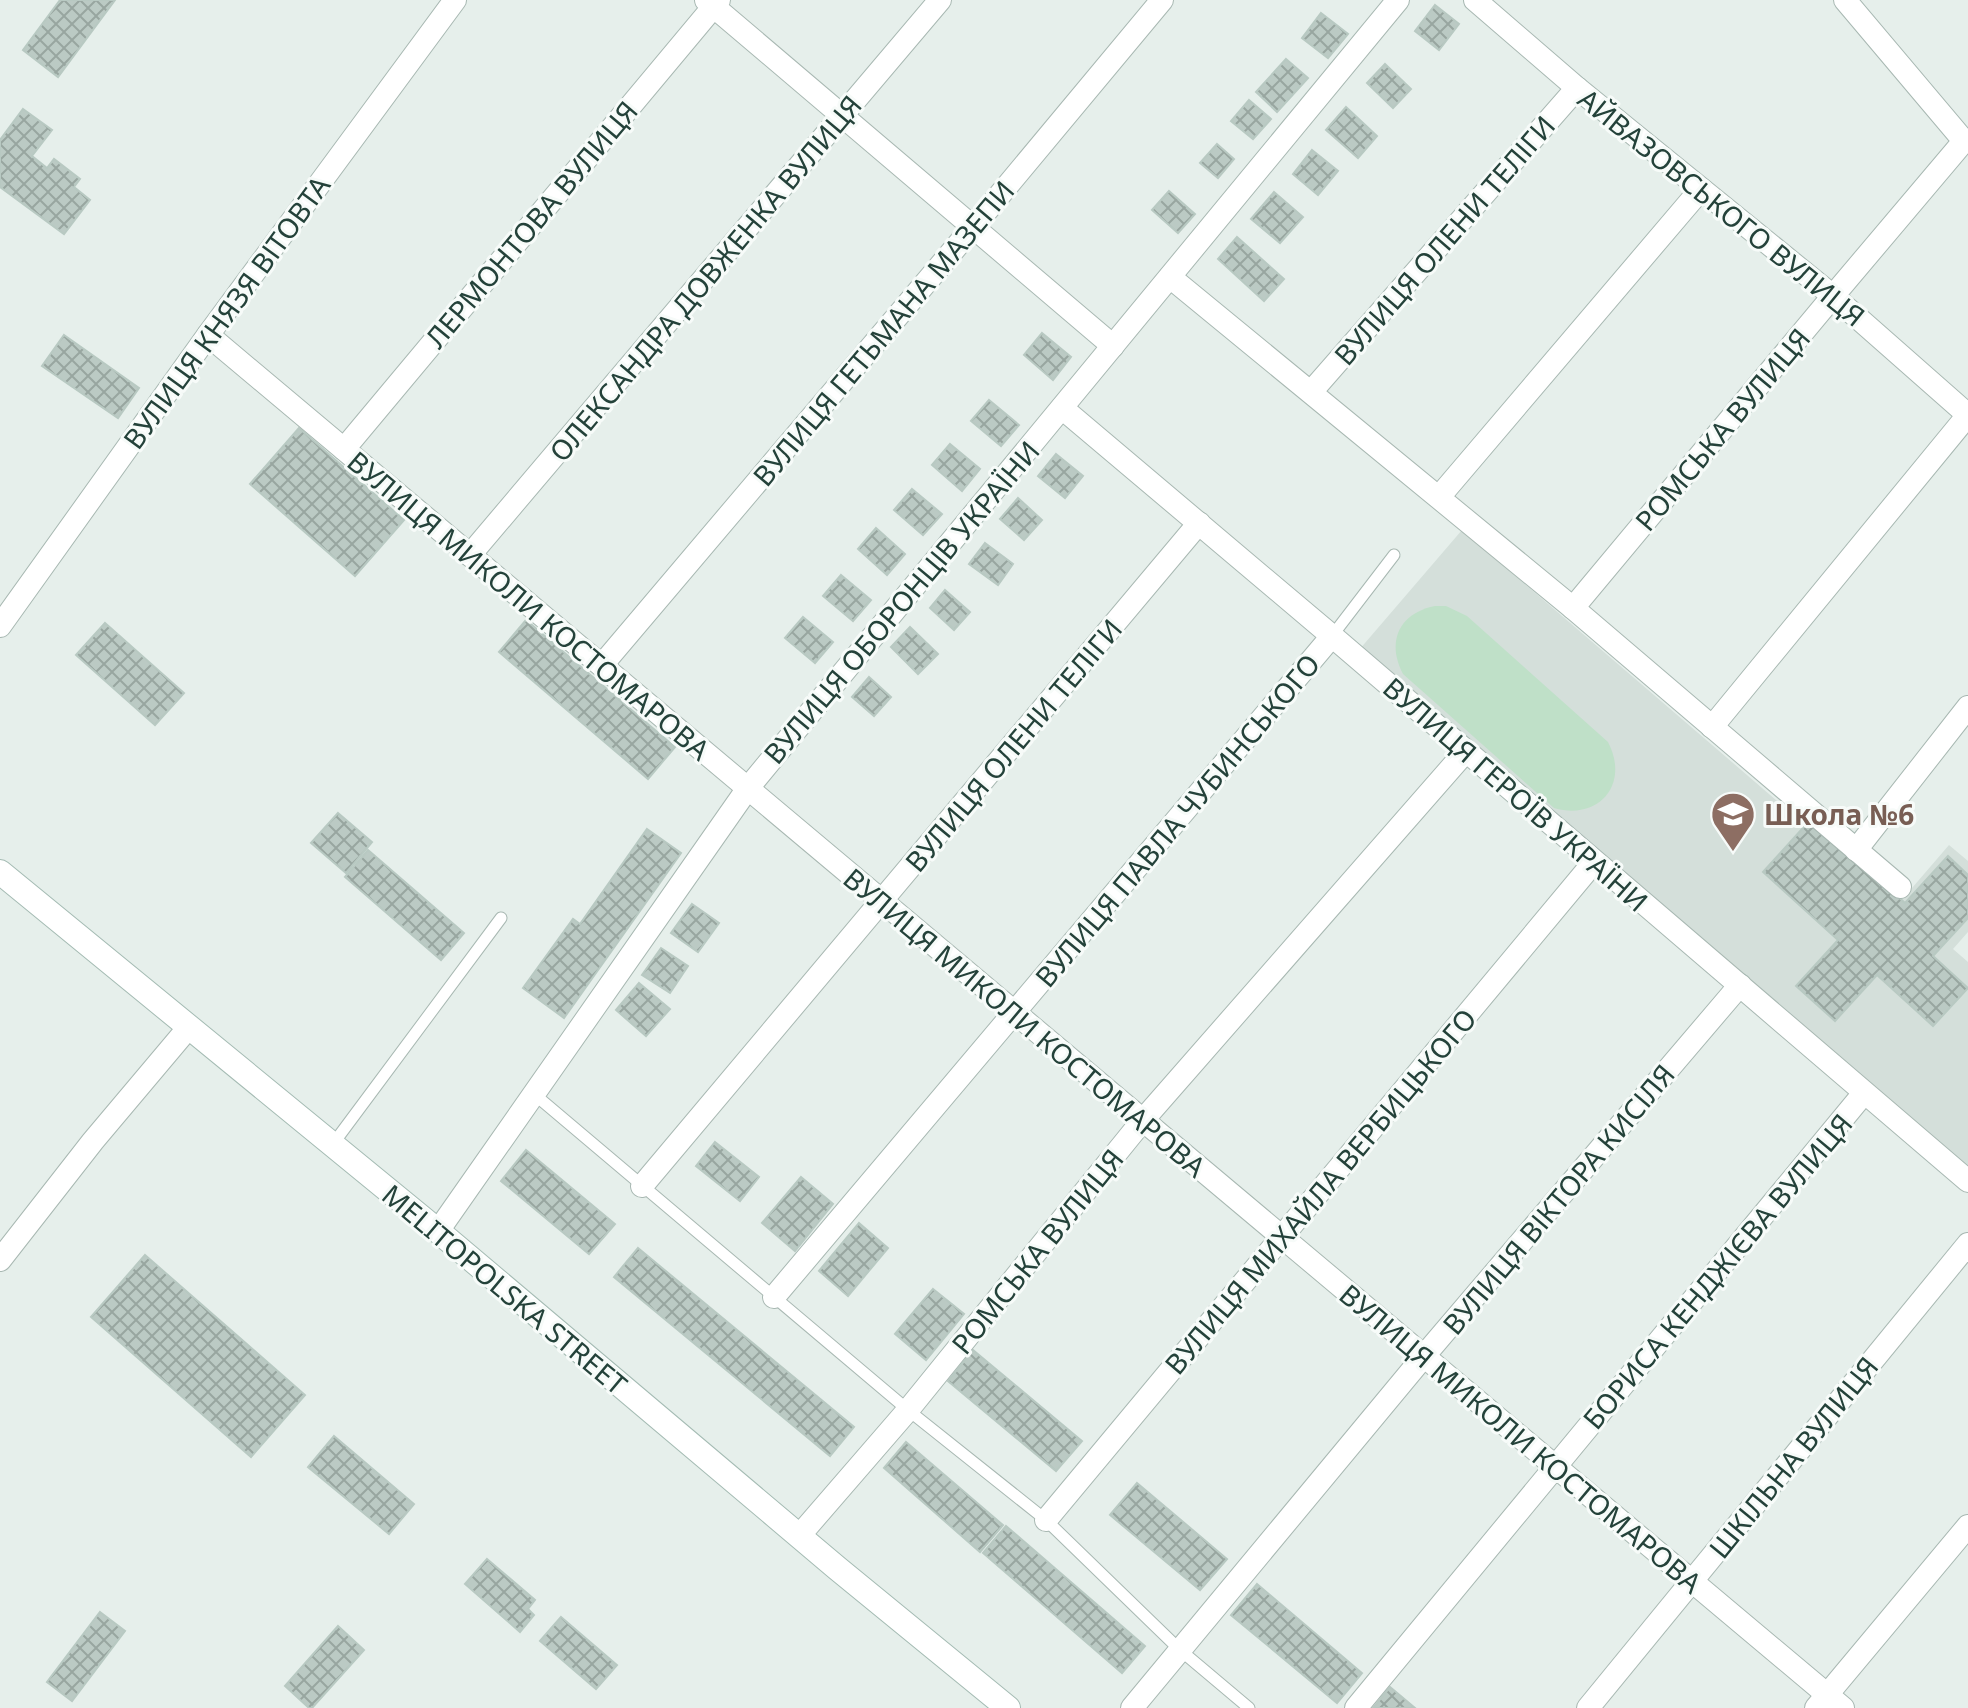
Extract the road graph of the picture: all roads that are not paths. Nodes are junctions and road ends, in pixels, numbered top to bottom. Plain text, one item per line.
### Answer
1 (455, 0) edge
2 (940, 0) edge
3 (1162, 0) edge
4 (1398, 0) edge
5 (1475, 0) edge
6 (1845, 0) edge
7 (713, 2) edge
8 (1577, 88) junction
9 (842, 116) junction
10 (1701, 189) junction
11 (973, 227) junction
12 (1170, 277) junction
13 (1833, 296) junction
14 (208, 335) junction
15 (1113, 346) junction
16 (1311, 392) junction
17 (1062, 408) junction
18 (1968, 415) edge
19 (344, 449) junction
20 (1439, 497) junction
21 (1199, 523) junction
22 (470, 555) junction
23 (1394, 555) dead end
24 (1573, 608) junction
25 (0, 626) edge
26 (1332, 636) junction
27 (602, 665) junction
28 (1968, 707) edge
29 (1712, 727) junction
30 (1466, 751) junction
31 (748, 788) junction
32 (1856, 850) junction
33 (1594, 862) junction
34 (0, 872) edge
35 (1900, 887) dead end
36 (882, 901) junction
37 (501, 918) dead end
38 (1740, 985) junction
39 (1015, 1012) junction
40 (189, 1027) junction
41 (1864, 1093) junction
42 (534, 1094) junction
43 (1143, 1120) junction
44 (332, 1145) junction
45 (1968, 1181) edge
46 (642, 1186) junction
47 (438, 1231) junction
48 (1281, 1237) junction
49 (1968, 1244) edge
50 (0, 1260) edge
51 (774, 1297) junction
52 (1424, 1356) junction
53 (908, 1410) junction
54 (1555, 1466) junction
55 (1046, 1520) junction
56 (1968, 1526) edge
57 (799, 1536) junction
58 (1692, 1582) junction
59 (1179, 1649) junction
60 (1829, 1704) edge
61 (1008, 1708) edge
62 (1132, 1708) edge
63 (1249, 1708) edge
64 (1356, 1708) edge
65 (1588, 1708) edge

1 - 14 street, ВУЛИЦЯ КНЯЗЯ ВІТОВТА
2 - 9 street, ОЛЕКСАНДРА ДОВЖЕНКА ВУЛИЦЯ
3 - 11 street, ВУЛИЦЯ ГЕТЬМАНА МАЗЕПИ
4 - 12 street, ВУЛИЦЯ ОБОРОНЦІВ УКРАЇНИ
5 - 8 street, АЙВАЗОВСЬКОГО ВУЛИЦЯ
6 - 13 street, РОМСЬКА ВУЛИЦЯ
7 - 9 street
7 - 19 street, ЛЕРМОНТОВА ВУЛИЦЯ
8 - 10 street, АЙВАЗОВСЬКОГО ВУЛИЦЯ
8 - 16 street, ВУЛИЦЯ ОЛЕНИ ТЕЛІГИ
9 - 11 street
9 - 22 street, ОЛЕКСАНДРА ДОВЖЕНКА ВУЛИЦЯ
10 - 13 street, АЙВАЗОВСЬКОГО ВУЛИЦЯ
10 - 20 street
11 - 15 street
11 - 27 street, ВУЛИЦЯ ГЕТЬМАНА МАЗЕПИ
12 - 15 street, ВУЛИЦЯ ОБОРОНЦІВ УКРАЇНИ
12 - 16 street
13 - 18 street, АЙВАЗОВСЬКОГО ВУЛИЦЯ
13 - 24 street, РОМСЬКА ВУЛИЦЯ
14 - 19 street, ВУЛИЦЯ МИКОЛИ КОСТОМАРОВА
14 - 25 street, ВУЛИЦЯ КНЯЗЯ ВІТОВТА
15 - 17 street, ВУЛИЦЯ ОБОРОНЦІВ УКРАЇНИ
16 - 20 street
17 - 21 street, ВУЛИЦЯ ГЕРОЇВ УКРАЇНИ
17 - 31 street, ВУЛИЦЯ ОБОРОНЦІВ УКРАЇНИ
18 - 29 street
19 - 22 street, ВУЛИЦЯ МИКОЛИ КОСТОМАРОВА
20 - 24 street
21 - 26 street, ВУЛИЦЯ ГЕРОЇВ УКРАЇНИ
21 - 36 street, ВУЛИЦЯ ОЛЕНИ ТЕЛІГИ
22 - 27 street, ВУЛИЦЯ МИКОЛИ КОСТОМАРОВА
23 - 26 lane
24 - 29 street
26 - 30 street, ВУЛИЦЯ ГЕРОЇВ УКРАЇНИ
26 - 39 street, ВУЛИЦЯ ПАВЛА ЧУБИНСЬКОГО
27 - 31 street, ВУЛИЦЯ МИКОЛИ КОСТОМАРОВА
28 - 32 street
29 - 32 street
30 - 33 street, ВУЛИЦЯ ГЕРОЇВ УКРАЇНИ
30 - 43 street, РОМСЬКА ВУЛИЦЯ
31 - 36 street, ВУЛИЦЯ МИКОЛИ КОСТОМАРОВА
31 - 42 street, ВУЛИЦЯ ОБОРОНЦІВ УКРАЇНИ
32 - 35 street
33 - 38 street, ВУЛИЦЯ ГЕРОЇВ УКРАЇНИ
33 - 48 street, ВУЛИЦЯ МИХАЙЛА ВЕРБИЦЬКОГО
34 - 40 main road, MELITOPOLSKA STREET
36 - 39 street, ВУЛИЦЯ МИКОЛИ КОСТОМАРОВА
36 - 46 street, ВУЛИЦЯ ОЛЕНИ ТЕЛІГИ
37 - 44 lane
38 - 41 street, ВУЛИЦЯ ГЕРОЇВ УКРАЇНИ
38 - 52 street, ВУЛИЦЯ ВІКТОРА КИСІЛЯ
39 - 43 street, ВУЛИЦЯ МИКОЛИ КОСТОМАРОВА
39 - 51 street, ВУЛИЦЯ ПАВЛА ЧУБИНСЬКОГО
40 - 44 main road, MELITOPOLSKA STREET
40 - 50 street
41 - 45 street, ВУЛИЦЯ ГЕРОЇВ УКРАЇНИ
41 - 54 street, БОРИСА КЕНДЖІЄВА ВУЛИЦЯ
42 - 46 lane
42 - 47 street, ВУЛИЦЯ ОБОРОНЦІВ УКРАЇНИ
43 - 48 street, ВУЛИЦЯ МИКОЛИ КОСТОМАРОВА
43 - 53 street, РОМСЬКА ВУЛИЦЯ
44 - 47 main road, MELITOPOLSKA STREET
46 - 51 lane
47 - 57 main road, MELITOPOLSKA STREET
48 - 52 street, ВУЛИЦЯ МИКОЛИ КОСТОМАРОВА
48 - 55 street, ВУЛИЦЯ МИХАЙЛА ВЕРБИЦЬКОГО
49 - 58 street, ШКІЛЬНА ВУЛИЦЯ
51 - 53 lane
52 - 54 street, ВУЛИЦЯ МИКОЛИ КОСТОМАРОВА
52 - 59 street, ВУЛИЦЯ ВІКТОРА КИСІЛЯ
53 - 55 lane
53 - 57 street, РОМСЬКА ВУЛИЦЯ
54 - 58 street, ВУЛИЦЯ МИКОЛИ КОСТОМАРОВА
54 - 64 street, БОРИСА КЕНДЖІЄВА ВУЛИЦЯ
55 - 59 lane
56 - 60 street
57 - 61 main road, MELITOPOLSKA STREET
58 - 60 street, ВУЛИЦЯ МИКОЛИ КОСТОМАРОВА
58 - 65 street, ШКІЛЬНА ВУЛИЦЯ
59 - 62 street, ВУЛИЦЯ ВІКТОРА КИСІЛЯ
59 - 63 lane

